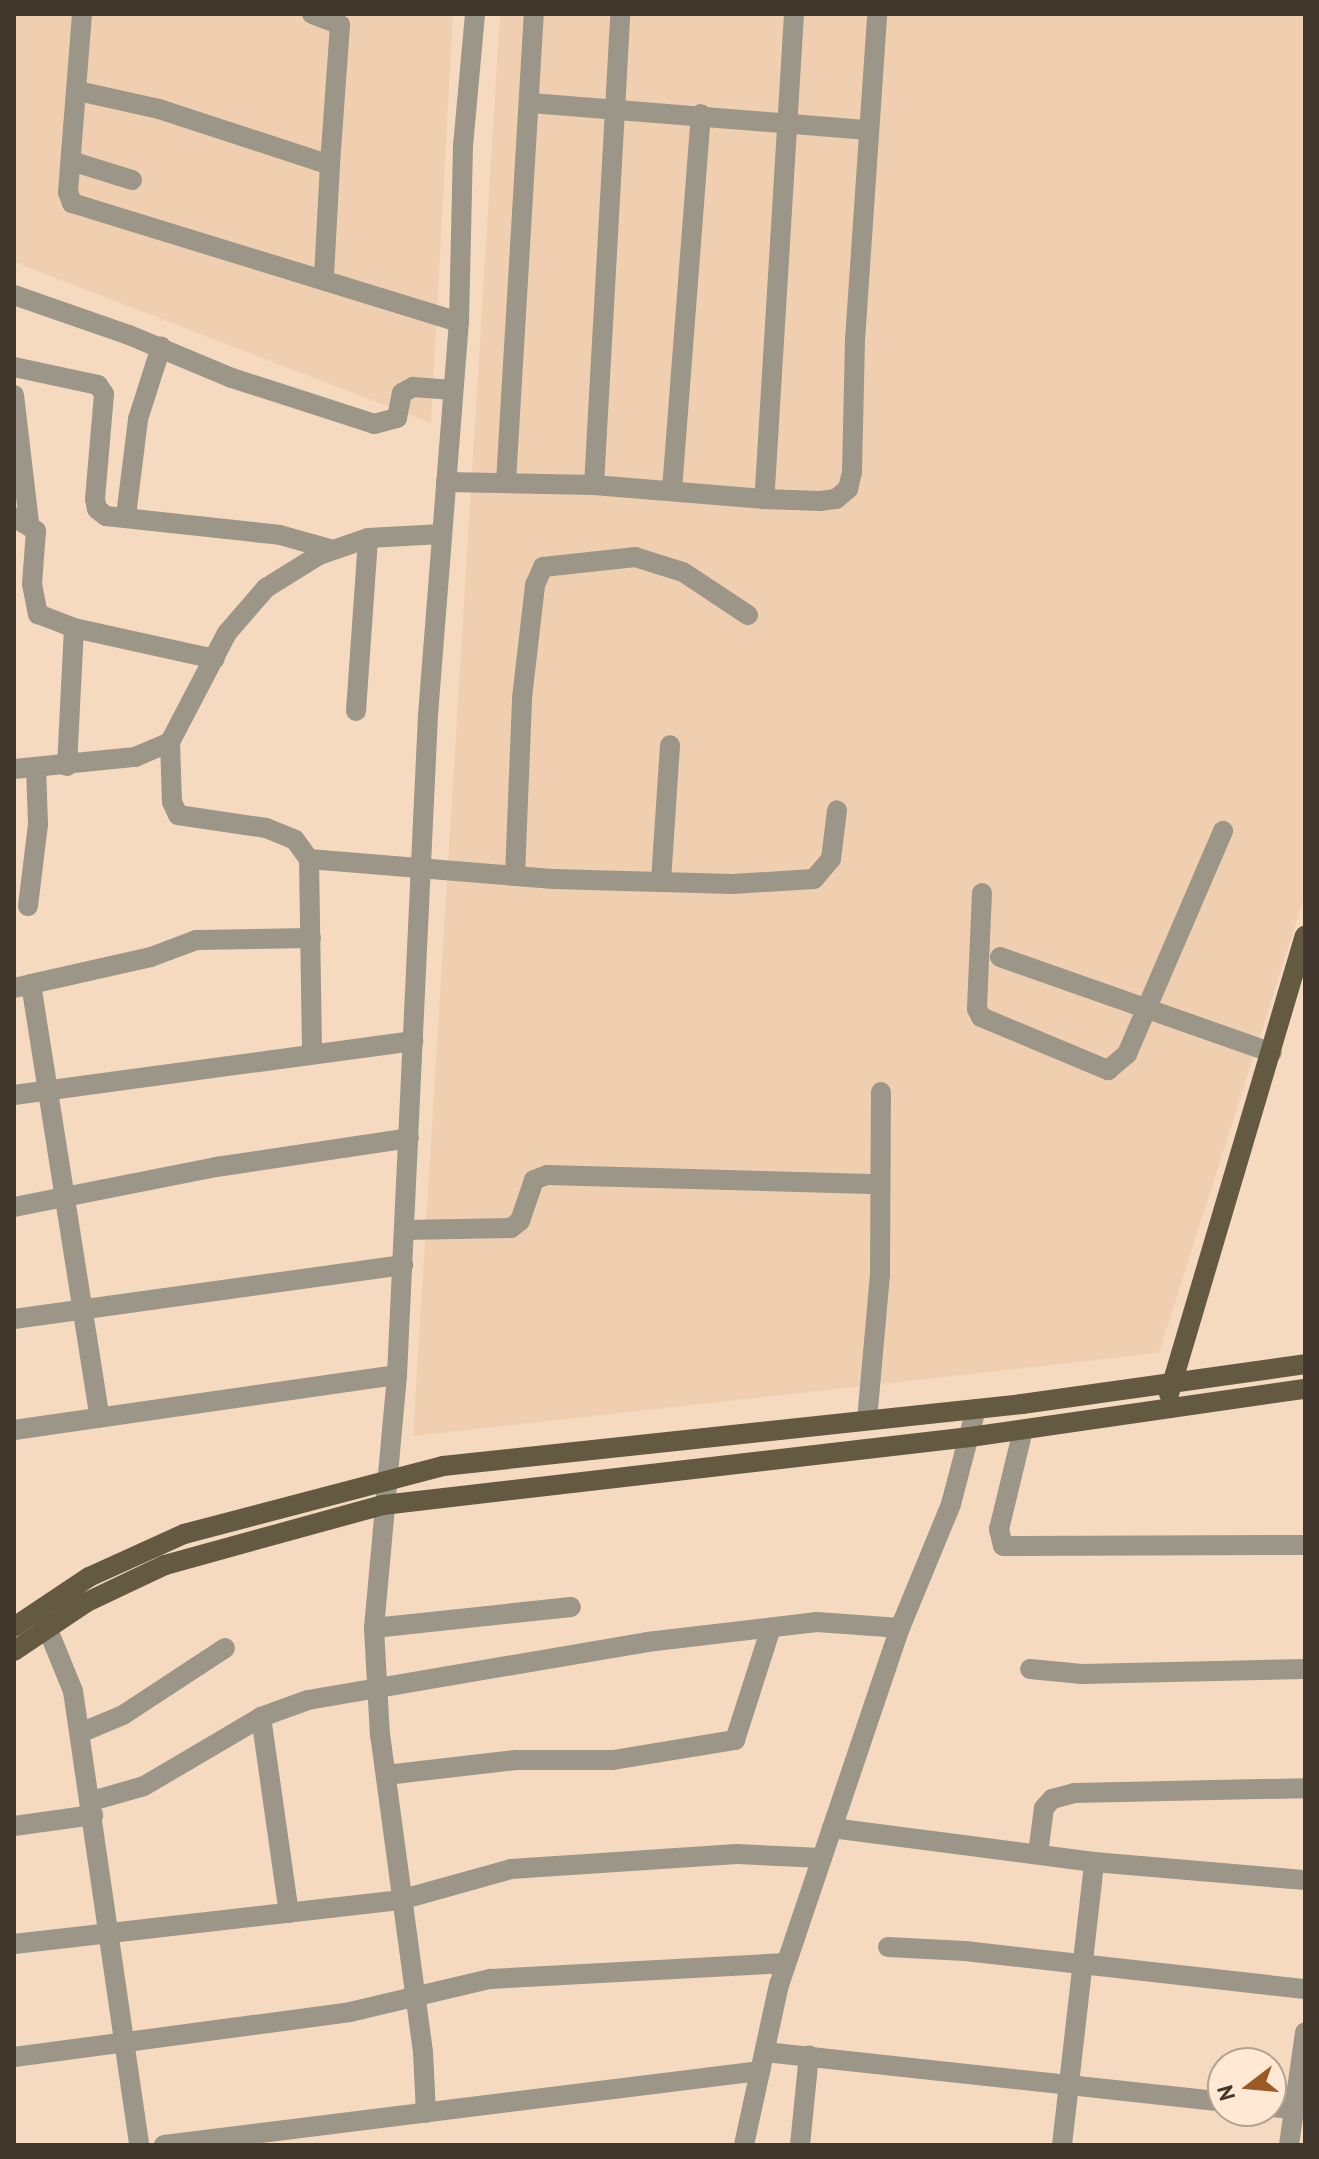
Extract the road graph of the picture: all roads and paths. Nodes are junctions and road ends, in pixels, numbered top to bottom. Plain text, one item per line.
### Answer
1 (82, 14) edge
2 (312, 14) edge
3 (475, 14) edge
4 (534, 14) edge
5 (620, 14) edge
6 (794, 14) edge
7 (877, 14) edge
8 (340, 20) edge
9 (78, 91) junction
10 (531, 103) junction
11 (615, 106) junction
12 (701, 114) junction
13 (788, 120) junction
14 (868, 130) junction
15 (71, 161) junction
16 (330, 165) junction
17 (132, 180) dead end
18 (324, 277) junction
19 (14, 295) edge
20 (459, 322) junction
21 (161, 347) junction
22 (14, 367) edge
23 (453, 390) junction
24 (14, 395) edge
25 (446, 482) junction
26 (506, 482) junction
27 (594, 485) junction
28 (672, 490) junction
29 (764, 499) junction
30 (126, 516) junction
31 (22, 519) edge
32 (442, 534) junction
33 (368, 538) junction
34 (333, 550) junction
35 (748, 615) dead end
36 (74, 628) junction
37 (215, 659) junction
38 (356, 711) dead end
39 (170, 742) junction
40 (670, 745) dead end
41 (67, 766) junction
42 (36, 768) junction
43 (14, 769) edge
44 (837, 810) dead end
45 (1223, 831) dead end
46 (309, 859) junction
47 (421, 868) junction
48 (515, 875) junction
49 (661, 881) junction
50 (982, 893) dead end
51 (28, 906) dead end
52 (1305, 936) edge
53 (311, 938) junction
54 (1000, 957) dead end
55 (23, 986) edge
56 (1147, 1005) junction
57 (413, 1041) junction
58 (1272, 1053) junction
59 (312, 1054) junction
60 (51, 1088) junction
61 (881, 1092) dead end
62 (14, 1095) edge
63 (409, 1138) junction
64 (879, 1184) junction
65 (67, 1196) junction
66 (14, 1207) edge
67 (405, 1230) junction
68 (403, 1265) junction
69 (80, 1306) junction
70 (14, 1319) edge
71 (1305, 1364) edge
72 (397, 1375) junction
73 (1172, 1384) junction
74 (1305, 1389) edge
75 (976, 1409) junction
76 (1164, 1410) junction
77 (100, 1418) junction
78 (867, 1420) junction
79 (14, 1430) edge
80 (1023, 1430) junction
81 (970, 1437) junction
82 (387, 1483) junction
83 (383, 1505) junction
84 (1305, 1545) edge
85 (571, 1607) dead end
86 (44, 1620) junction
87 (14, 1627) edge
88 (374, 1628) junction
89 (771, 1628) junction
90 (900, 1628) junction
91 (225, 1648) dead end
92 (14, 1651) edge
93 (1030, 1669) dead end
94 (1305, 1669) edge
95 (376, 1690) junction
96 (261, 1717) junction
97 (80, 1733) junction
98 (386, 1775) junction
99 (1305, 1788) edge
100 (92, 1808) junction
101 (14, 1826) edge
102 (832, 1828) junction
103 (1038, 1854) junction
104 (822, 1858) junction
105 (1094, 1862) junction
106 (1305, 1880) edge
107 (400, 1900) junction
108 (289, 1913) junction
109 (110, 1934) junction
110 (14, 1944) edge
111 (888, 1947) dead end
112 (786, 1963) junction
113 (1083, 1967) junction
114 (1305, 1989) edge
115 (414, 1998) junction
116 (1305, 2032) edge
117 (1304, 2039) edge
118 (127, 2040) junction
119 (809, 2055) junction
120 (14, 2057) edge
121 (762, 2062) junction
122 (1069, 2083) junction
123 (1207, 2100) edge
124 (1287, 2108) edge
125 (1293, 2109) junction
126 (426, 2113) junction
127 (139, 2145) edge
128 (164, 2145) edge
129 (744, 2145) edge
130 (800, 2145) edge
131 (1062, 2145) edge
132 (1289, 2145) edge

1 - 9 street
2 - 8 street
3 - 20 street
4 - 10 street
5 - 11 street
6 - 13 street
7 - 14 street
8 - 16 street
9 - 15 street
9 - 16 street
10 - 11 street
10 - 26 street
11 - 12 street
11 - 27 street
12 - 13 street
12 - 28 street
13 - 14 street
13 - 29 street
14 - 29 street
15 - 17 street
15 - 18 street
16 - 18 street
18 - 20 street
19 - 21 street
20 - 23 street
21 - 23 street
21 - 30 street
22 - 30 street
23 - 25 street
24 - 31 street
25 - 26 street
25 - 32 street
26 - 27 street
27 - 28 street
28 - 29 street
30 - 34 street
31 - 36 street
32 - 33 street
32 - 47 street
33 - 34 street
33 - 38 street
34 - 37 street
35 - 48 street
36 - 37 street
36 - 41 street
37 - 39 street
39 - 41 street
39 - 46 street
40 - 49 street
41 - 42 street
42 - 43 street
42 - 51 street
44 - 49 street
45 - 56 street
46 - 47 street
46 - 53 street
47 - 48 street
47 - 57 street
48 - 49 street
50 - 56 street
52 - 58 main road
53 - 55 street
53 - 59 street
54 - 56 street
55 - 60 street
56 - 58 street
57 - 59 street
57 - 63 street
58 - 73 main road
59 - 60 street
60 - 62 street
60 - 65 street
61 - 64 street
63 - 65 street
63 - 67 street
64 - 67 street
64 - 78 street
65 - 66 street
65 - 69 street
67 - 68 street
68 - 69 street
68 - 72 street
69 - 70 street
69 - 77 street
71 - 73 main road
72 - 77 street
72 - 82 street
73 - 75 main road
73 - 76 main road
74 - 76 main road
75 - 78 main road
75 - 81 street
76 - 80 main road
77 - 79 street
78 - 82 main road
80 - 81 main road
80 - 84 street
81 - 83 main road
81 - 90 street
82 - 83 street
82 - 86 main road
83 - 86 main road
83 - 88 street
85 - 88 street
86 - 87 main road
86 - 92 main road
86 - 97 street
88 - 95 street
89 - 90 street
89 - 95 street
89 - 98 street
90 - 102 street
91 - 97 street
93 - 94 street
95 - 96 street
95 - 98 street
96 - 100 street
96 - 108 street
97 - 100 street
98 - 107 street
99 - 103 street
100 - 101 street
100 - 109 street
102 - 103 street
102 - 104 street
103 - 105 street
104 - 107 street
104 - 112 street
105 - 106 street
105 - 113 street
107 - 108 street
107 - 115 street
108 - 109 street
109 - 110 street
109 - 118 street
111 - 113 street
112 - 115 street
112 - 121 street
113 - 114 street
113 - 122 street
115 - 118 street
115 - 126 street
116 - 117 street
117 - 125 street
118 - 120 street
118 - 127 street
119 - 121 street
119 - 122 street
119 - 130 street
121 - 126 street
121 - 129 street
122 - 123 street
122 - 131 street
124 - 125 street
125 - 132 street
126 - 128 street

